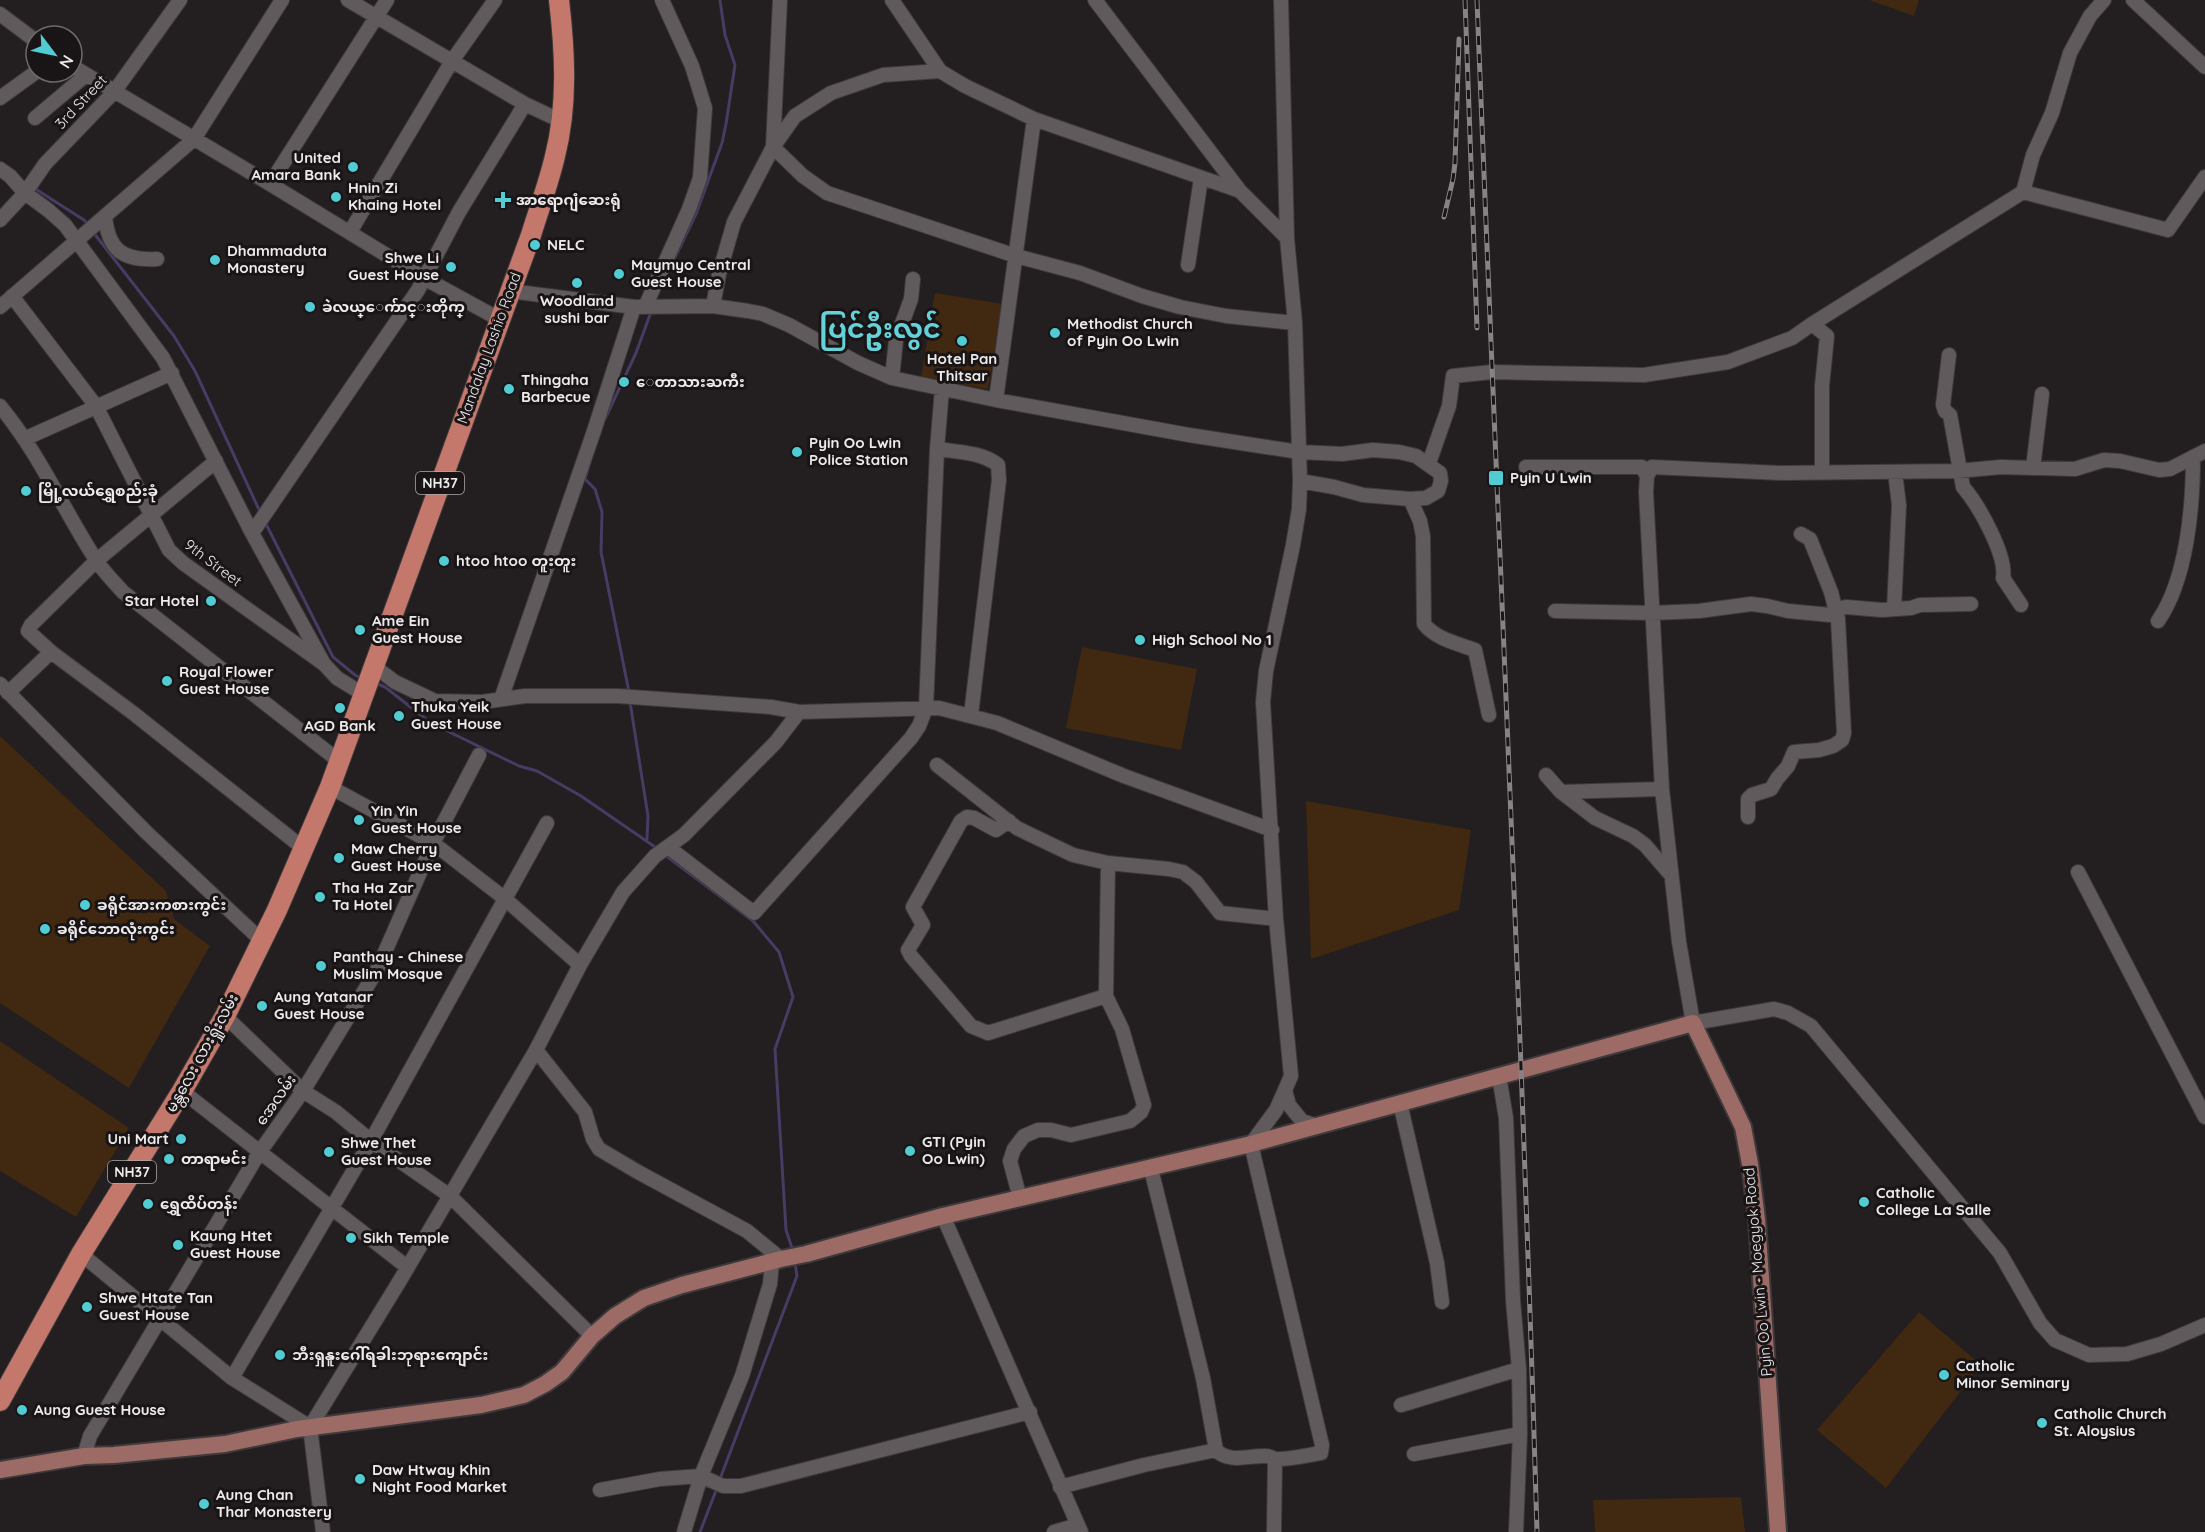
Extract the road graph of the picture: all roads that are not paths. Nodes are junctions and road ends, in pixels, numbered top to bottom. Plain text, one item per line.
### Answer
1 (180, 0) edge
2 (282, 0) edge
3 (348, 0) edge
4 (387, 0) edge
5 (495, 0) edge
6 (559, 0) edge
7 (662, 0) edge
8 (780, 0) edge
9 (892, 0) edge
10 (1095, 0) edge
11 (1281, 0) edge
12 (2104, 0) edge
13 (2133, 0) edge
14 (0, 14) edge
15 (376, 17) junction
16 (24, 32) edge
17 (452, 61) junction
18 (2205, 67) edge
19 (940, 71) junction
20 (86, 75) joint
21 (24, 81) edge
22 (114, 93) junction
23 (0, 98) edge
24 (525, 104) junction
25 (35, 118) dead end
26 (1035, 119) junction
27 (561, 121) junction
28 (194, 139) junction
29 (773, 147) junction
30 (0, 169) edge
31 (2205, 177) edge
32 (1201, 178) junction
33 (270, 184) junction
34 (28, 187) junction
35 (1240, 191) junction
36 (2023, 192) junction
37 (101, 219) junction
38 (0, 220) edge
39 (350, 232) junction
40 (1287, 237) junction
41 (80, 238) junction
42 (1016, 256) junction
43 (157, 259) dead end
44 (1188, 265) dead end
45 (424, 278) junction
46 (913, 279) dead end
47 (510, 291) junction
48 (12, 296) junction
49 (713, 306) junction
50 (0, 307) edge
51 (647, 307) junction
52 (499, 319) junction
53 (1295, 323) junction
54 (1812, 324) junction
55 (1949, 355) dead end
56 (172, 374) junction
57 (892, 378) junction
58 (942, 389) junction
59 (2042, 394) dead end
60 (996, 400) junction
61 (0, 406) edge
62 (96, 406) junction
63 (24, 439) junction
64 (937, 449) junction
65 (1299, 452) junction
66 (2199, 454) edge
67 (216, 461) junction
68 (1429, 463) junction
69 (1526, 467) dead end
70 (2033, 468) junction
71 (1960, 471) junction
72 (1895, 472) junction
73 (1822, 473) junction
74 (1647, 476) junction
75 (1300, 481) junction
76 (1410, 498) junction
77 (152, 516) junction
78 (255, 528) junction
79 (1801, 534) dead end
80 (96, 561) junction
81 (1971, 604) dead end
82 (2021, 605) dead end
83 (1894, 609) junction
84 (1835, 610) junction
85 (1555, 611) dead end
86 (1652, 613) junction
87 (2158, 621) dead end
88 (51, 652) junction
89 (324, 664) junction
90 (368, 680) junction
91 (4, 688) edge
92 (501, 699) junction
93 (926, 708) junction
94 (799, 712) junction
95 (971, 715) junction
96 (1489, 715) dead end
97 (479, 755) dead end
98 (339, 761) junction
99 (937, 765) dead end
100 (1546, 775) dead end
101 (330, 787) junction
102 (1662, 789) junction
103 (1561, 792) junction
104 (1748, 817) dead end
105 (1009, 820) junction
106 (547, 823) dead end
107 (1272, 830) junction
108 (433, 843) junction
109 (303, 848) junction
110 (664, 851) junction
111 (1108, 863) junction
112 (2078, 872) dead end
113 (1671, 875) junction
114 (504, 898) junction
115 (1276, 919) junction
116 (261, 940) junction
117 (580, 964) junction
118 (1106, 996) junction
119 (225, 1016) junction
120 (1693, 1023) junction
121 (536, 1050) junction
122 (1499, 1076) junction
123 (1285, 1090) junction
124 (182, 1091) junction
125 (303, 1091) junction
126 (1400, 1103) junction
127 (2205, 1117) edge
128 (1317, 1126) junction
129 (371, 1141) junction
130 (1251, 1144) junction
131 (259, 1153) junction
132 (1151, 1168) junction
133 (450, 1196) junction
134 (1020, 1198) junction
135 (331, 1207) junction
136 (943, 1216) junction
137 (81, 1254) junction
138 (785, 1258) junction
139 (407, 1267) junction
140 (1442, 1302) dead end
141 (158, 1319) junction
142 (2205, 1325) edge
143 (592, 1336) junction
144 (1519, 1369) junction
145 (232, 1378) junction
146 (2, 1394) edge
147 (1401, 1405) dead end
148 (1030, 1412) junction
149 (310, 1427) junction
150 (1520, 1434) junction
151 (1216, 1450) junction
152 (1414, 1454) dead end
153 (84, 1456) junction
154 (1275, 1459) junction
155 (0, 1470) edge
156 (712, 1481) junction
157 (1060, 1487) junction
158 (600, 1490) dead end
159 (1079, 1528) edge
160 (324, 1532) edge
161 (684, 1532) edge
162 (1054, 1532) edge
163 (1274, 1532) edge
164 (1515, 1532) edge
165 (1778, 1532) edge

1 - 22 street, 3rd Street
2 - 28 street
3 - 15 street
4 - 15 street
5 - 17 street
6 - 27 highway, Mandalay Lashio Road / NH37
7 - 51 street
8 - 29 street
9 - 19 street
10 - 35 street
11 - 40 street
12 - 36 street
13 - 18 street
14 - 16 street
15 - 17 street
15 - 33 street
17 - 24 street
17 - 39 street
19 - 26 street
19 - 29 street
20 - 22 street
20 - 25 street
21 - 23 street
22 - 28 street
22 - 34 street, 3rd Street
24 - 27 street
24 - 45 street
26 - 32 street
26 - 42 street
27 - 47 highway, Mandalay Lashio Road / NH37
28 - 33 street
28 - 37 street
29 - 42 street
29 - 49 street
30 - 34 street
31 - 36 street
32 - 35 street
32 - 44 street
33 - 39 street
34 - 38 street, 3rd Street
34 - 41 street
35 - 40 street
36 - 54 street
37 - 41 street
37 - 43 street
39 - 45 street
40 - 53 street
41 - 48 street
41 - 56 street
42 - 53 street
42 - 60 street
45 - 52 street
45 - 78 street
46 - 57 street
47 - 51 street
47 - 52 highway, Mandalay Lashio Road / NH37
48 - 50 street
48 - 62 street, 9th Street
49 - 51 street
49 - 57 street
51 - 92 street
52 - 90 highway, Mandalay Lashio Road / NH37
53 - 65 street
54 - 68 street
54 - 73 street
55 - 71 street
56 - 62 street
56 - 67 street
57 - 58 street
58 - 60 street
58 - 64 street
59 - 70 street
60 - 65 street
61 - 63 street
62 - 63 street
62 - 77 street, 9th Street
63 - 80 street
64 - 93 street
64 - 95 street
65 - 68 street
65 - 75 street
66 - 70 street
66 - 87 street
67 - 77 street
67 - 78 street
68 - 76 street
69 - 74 street
70 - 71 street
71 - 72 street
71 - 82 street
72 - 73 street
72 - 83 street
73 - 74 street
74 - 86 street
75 - 76 street
75 - 107 street
76 - 96 street
77 - 80 street
77 - 89 street, 9th Street
78 - 89 street
79 - 84 street
80 - 88 street
80 - 98 street
81 - 83 street
83 - 84 street
84 - 86 street
84 - 104 street
85 - 86 street
86 - 102 street
88 - 91 street
88 - 109 street
89 - 90 street, 9th Street
90 - 92 street, 9th Street
90 - 98 highway, မန္တလေး လားရှိုးလမ်း / NH37
91 - 116 street
92 - 94 street, 9th Street
93 - 94 street, 9th Street
93 - 95 street, 9th Street
93 - 110 street
94 - 110 street
95 - 107 street, 9th Street
97 - 108 street, အေလမ်း
98 - 101 highway, မန္တလေး လားရှိုးလမ်း / NH37
99 - 105 street
100 - 103 street
101 - 108 street
101 - 109 highway, မန္တလေး လားရှိုးလမ်း / NH37
102 - 103 street
102 - 113 street
103 - 113 street
105 - 111 street
105 - 118 street
106 - 114 street
107 - 115 street
108 - 114 street
108 - 125 street, အေလမ်း
109 - 116 highway, မန္တလေး လားရှိုးလမ်း / NH37
110 - 117 street
111 - 115 street
111 - 118 street
112 - 127 street
113 - 120 street
114 - 117 street
114 - 129 street
115 - 123 street
116 - 119 highway, မန္တလေး လားရှိုးလမ်း / NH37
117 - 121 street
118 - 134 street
119 - 124 highway, မန္တလေး လားရှိုးလမ်း / NH37
119 - 125 street
120 - 122 main road
120 - 142 street
120 - 165 main road, Pyin Oo Lwin - Moegyok Road
121 - 133 street
121 - 138 street
122 - 126 main road
122 - 144 street
123 - 128 street
123 - 130 street
124 - 131 street
124 - 137 highway, မန္တလေး လားရှိုးလမ်း / NH37
125 - 129 street
125 - 131 street, အေလမ်း
126 - 128 main road
126 - 140 street
128 - 130 main road
129 - 133 street
129 - 135 street
130 - 132 main road
130 - 154 street
131 - 135 street
131 - 141 street, အေလမ်း
132 - 134 main road
132 - 151 street
133 - 139 street
133 - 143 street
134 - 136 main road
135 - 139 street
135 - 145 street
136 - 138 main road
136 - 148 street
137 - 141 street
137 - 146 highway, မန္တလေး လားရှိုးလမ်း / NH37
138 - 143 main road
138 - 156 street
139 - 149 street
141 - 145 street
141 - 153 street, အေလမ်း
143 - 149 main road
144 - 147 street
144 - 150 street
145 - 149 street
148 - 156 street
148 - 157 street
149 - 153 main road
149 - 160 street
150 - 152 street
150 - 164 street
151 - 154 street
151 - 157 street
153 - 155 main road
154 - 163 street
156 - 158 street
156 - 161 street
157 - 159 street
159 - 162 street

